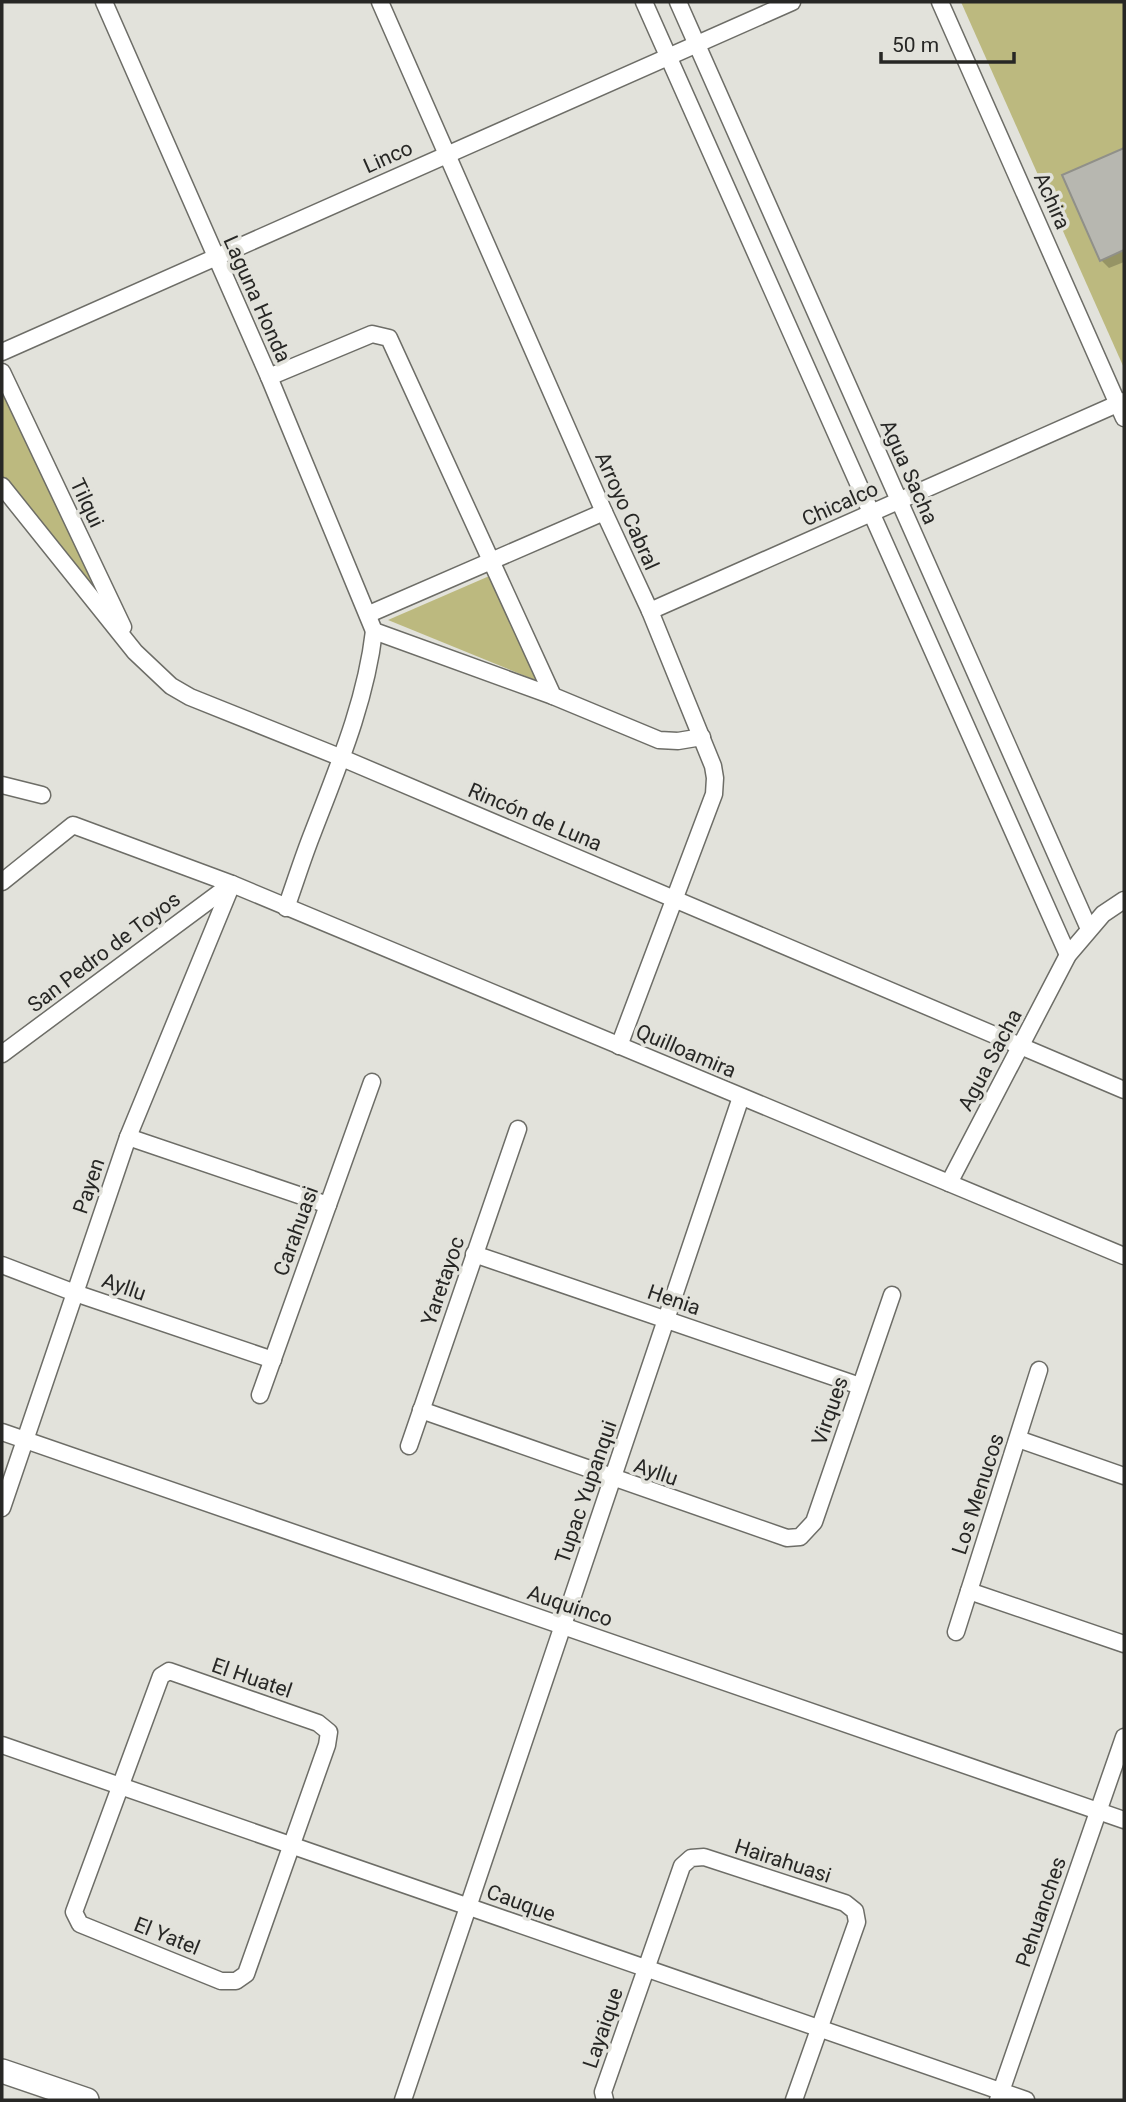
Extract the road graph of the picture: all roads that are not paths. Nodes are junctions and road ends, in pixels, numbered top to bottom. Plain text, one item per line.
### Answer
1 (104, 2) edge
2 (380, 2) edge
3 (644, 2) edge
4 (678, 2) edge
5 (792, 2) edge
6 (940, 2) edge
7 (696, 44) junction
8 (668, 57) junction
9 (447, 154) junction
10 (216, 257) junction
11 (2, 352) edge
12 (2, 372) edge
13 (269, 377) junction
14 (1122, 408) edge
15 (2, 486) edge
16 (899, 501) junction
17 (604, 512) junction
18 (870, 513) junction
19 (490, 561) junction
20 (650, 611) junction
21 (369, 614) junction
22 (374, 631) junction
23 (135, 652) junction
24 (553, 696) junction
25 (702, 737) junction
26 (342, 758) junction
27 (2, 785) edge
28 (42, 795) dead end
29 (2, 882) edge
30 (232, 884) junction
31 (675, 899) junction
32 (1124, 900) edge
33 (286, 908) junction
34 (1089, 929) junction
35 (1068, 955) junction
36 (619, 1046) junction
37 (1021, 1046) junction
38 (2, 1054) edge
39 (372, 1082) dead end
40 (1124, 1090) edge
41 (741, 1097) junction
42 (518, 1129) dead end
43 (128, 1137) junction
44 (949, 1183) junction
45 (328, 1205) junction
46 (474, 1254) junction
47 (1124, 1256) edge
48 (2, 1265) edge
49 (75, 1293) junction
50 (892, 1295) dead end
51 (666, 1320) junction
52 (273, 1360) junction
53 (1039, 1370) dead end
54 (860, 1386) junction
55 (260, 1395) dead end
56 (421, 1410) junction
57 (2, 1432) edge
58 (1018, 1439) junction
59 (25, 1440) junction
60 (408, 1447) dead end
61 (1124, 1476) edge
62 (612, 1479) junction
63 (2, 1508) edge
64 (800, 1537) joint
65 (969, 1591) junction
66 (563, 1626) junction
67 (957, 1632) dead end
68 (1124, 1644) edge
69 (1124, 1737) edge
70 (2, 1745) edge
71 (119, 1788) junction
72 (1098, 1811) junction
73 (1124, 1820) edge
74 (292, 1845) junction
75 (468, 1906) junction
76 (646, 1969) junction
77 (820, 2030) junction
78 (2, 2071) edge
79 (1000, 2096) edge
80 (87, 2100) edge
81 (403, 2100) edge
82 (605, 2100) edge
83 (794, 2100) edge
84 (1026, 2100) edge

1 - 10 street, Laguna Honda
2 - 9 street, Arroyo Cabral
3 - 8 street
4 - 7 street, Agua Sacha
5 - 7 street, Linco
6 - 14 street, Achira
7 - 8 street, Linco
7 - 16 street, Agua Sacha
8 - 9 street, Linco
8 - 18 street
9 - 10 street, Linco
9 - 17 street, Arroyo Cabral
10 - 11 street, Linco
10 - 13 street, Laguna Honda
12 - 23 street, Tilqui
13 - 19 street
13 - 21 street, Laguna Honda
14 - 16 street, Chicalco
15 - 23 street, Rincón de Luna
16 - 18 street, Chicalco
16 - 34 street, Agua Sacha
17 - 19 street
17 - 20 street, Arroyo Cabral
18 - 20 street, Chicalco
18 - 35 street
19 - 21 street
19 - 24 street
20 - 25 street, Arroyo Cabral
21 - 22 street, Laguna Honda
22 - 24 street
22 - 26 street
23 - 26 street, Rincón de Luna
24 - 25 street
25 - 31 street, Arroyo Cabral
26 - 31 street, Rincón de Luna
26 - 33 street
27 - 28 street
29 - 30 street, Quilloamira
30 - 33 street, Quilloamira
30 - 38 street, San Pedro de Toyos
30 - 43 street, Payen
31 - 36 street, Arroyo Cabral
31 - 37 street, Rincón de Luna
32 - 34 street
33 - 36 street, Quilloamira
34 - 35 street, Agua Sacha
35 - 37 street, Agua Sacha
36 - 41 street, Quilloamira
37 - 40 street, Rincón de Luna
37 - 44 street, Agua Sacha
39 - 45 street, Carahuasi
41 - 44 street, Quilloamira
41 - 51 street, Tupac Yupanqui
42 - 46 street, Yaretayoc
43 - 45 street
43 - 49 street, Payen
44 - 47 street, Quilloamira
45 - 52 street, Carahuasi
46 - 51 street, Henia
46 - 56 street, Yaretayoc
48 - 49 street, Ayllu
49 - 52 street, Ayllu
49 - 59 street, Payen
50 - 54 street, Virques
51 - 54 street, Henia
51 - 62 street, Tupac Yupanqui
52 - 55 street, Carahuasi
53 - 58 street, Los Menucos
54 - 64 street, Virques
56 - 60 street, Yaretayoc
56 - 62 street, Ayllu
57 - 59 street, Auquinco
58 - 61 street
58 - 65 street, Los Menucos
59 - 63 street, Payen
59 - 66 street, Auquinco
62 - 64 street, Ayllu
62 - 66 street, Tupac Yupanqui
65 - 67 street, Los Menucos
65 - 68 street
66 - 72 street, Auquinco
66 - 75 street, Tupac Yupanqui
69 - 72 street, Pehuanches
70 - 71 street, Cauque
71 - 74 street, Cauque
71 - 74 street, El Huatel
71 - 74 street, El Yatel
72 - 73 street, Auquinco
72 - 79 street, Pehuanches
74 - 75 street, Cauque
75 - 76 street, Cauque
75 - 81 street, Tupac Yupanqui
76 - 77 street, Cauque
76 - 77 street, Hairahuasi
76 - 82 street, Layaique
77 - 79 street, Cauque
77 - 83 street
78 - 80 main road
79 - 84 street, Cauque

